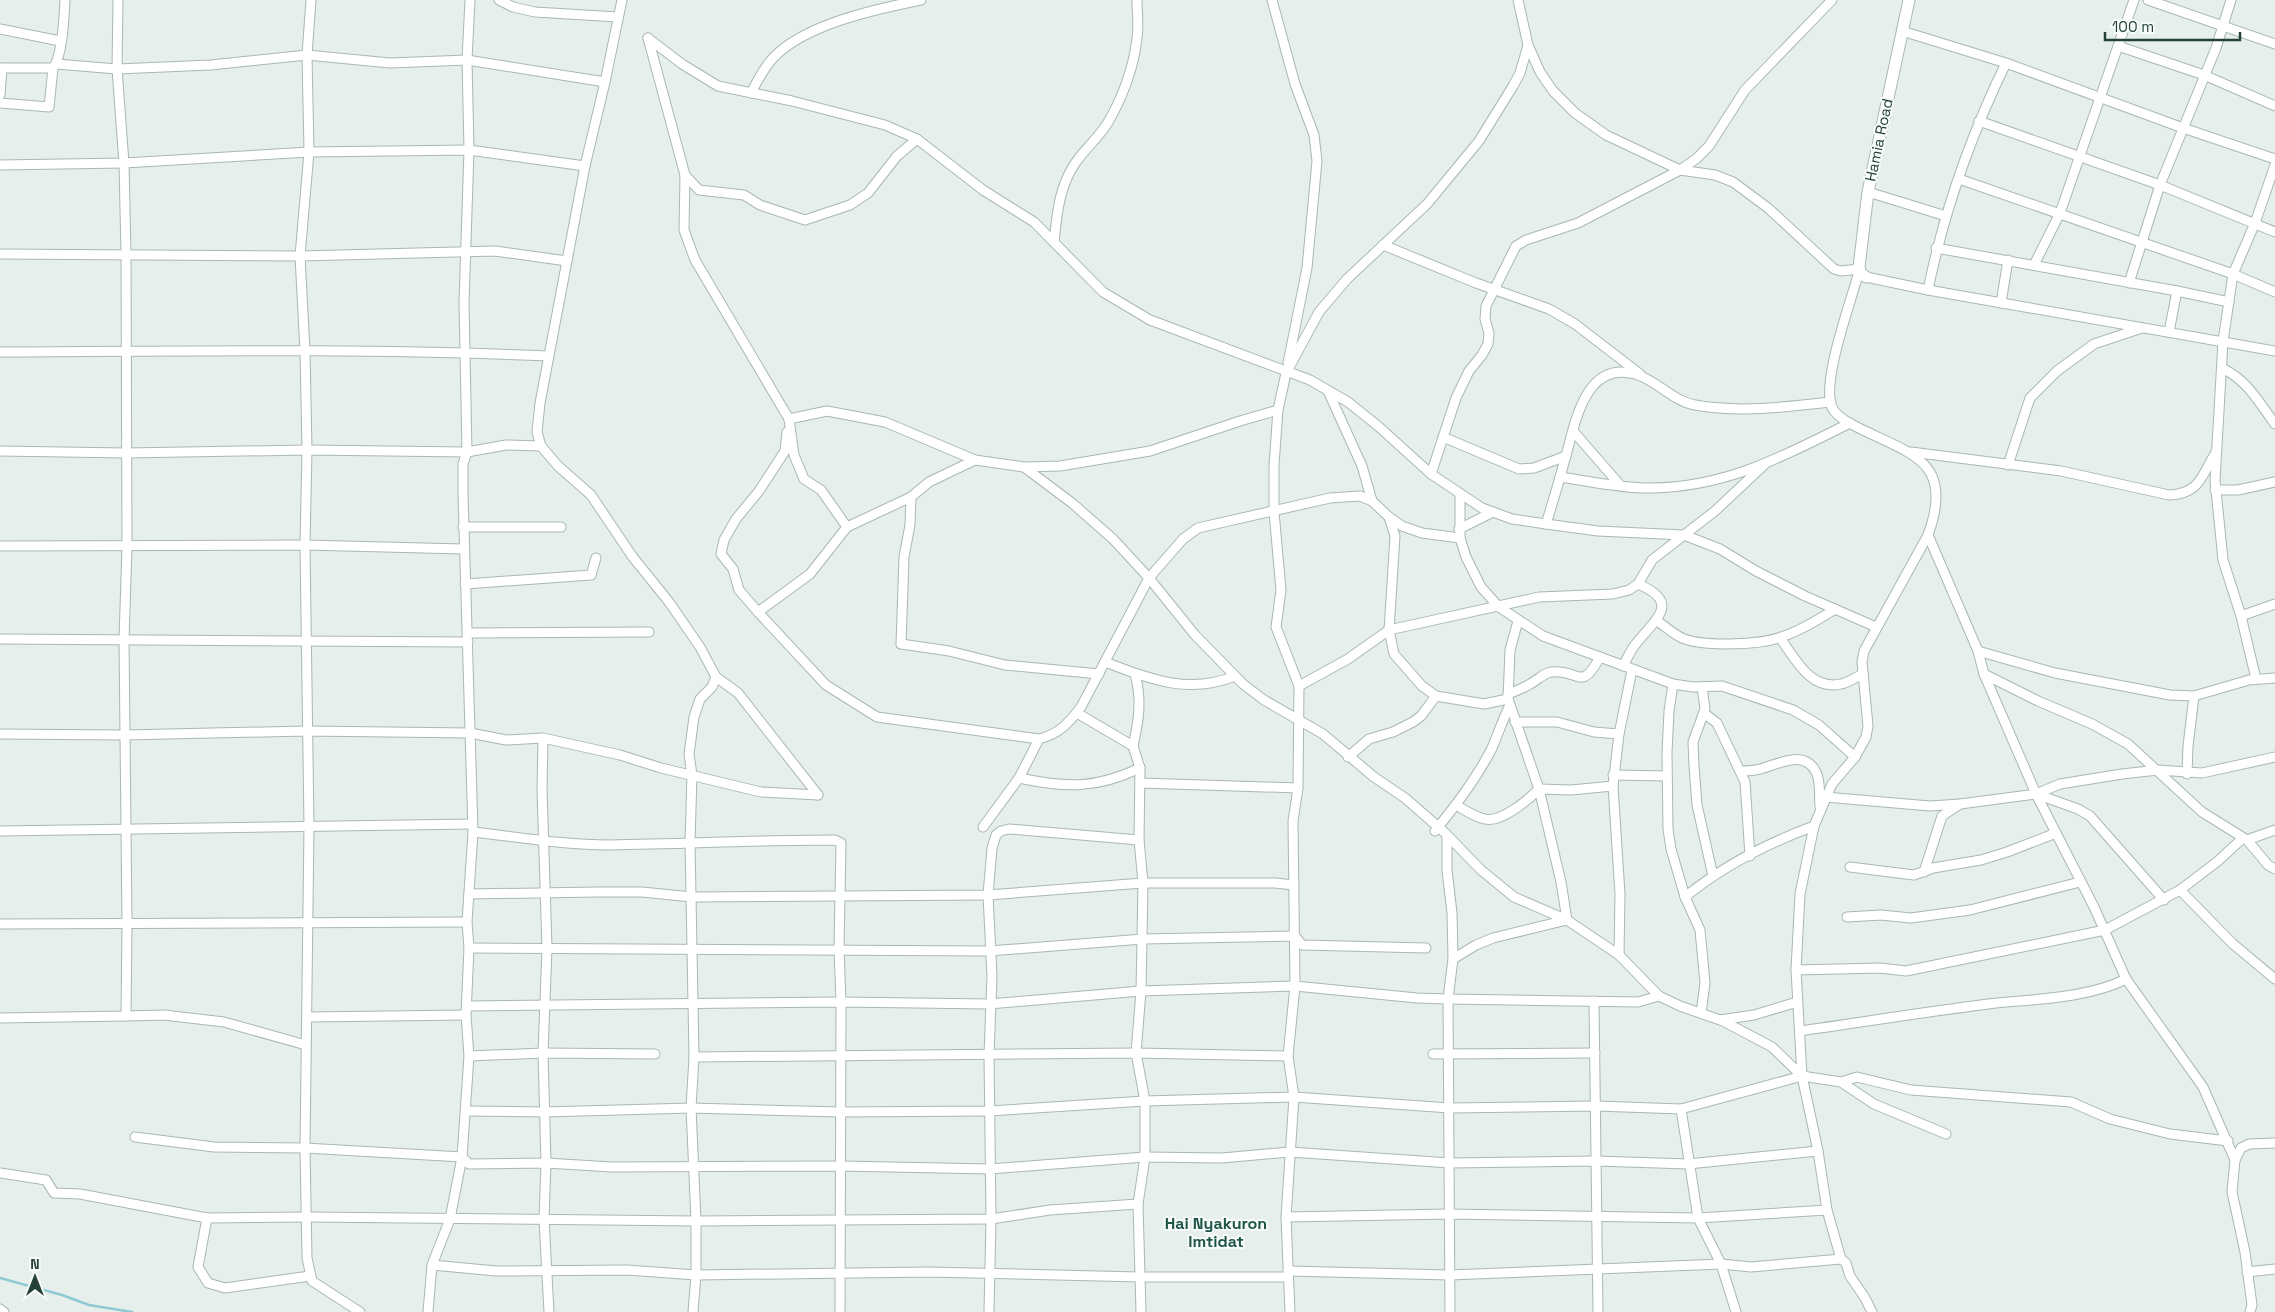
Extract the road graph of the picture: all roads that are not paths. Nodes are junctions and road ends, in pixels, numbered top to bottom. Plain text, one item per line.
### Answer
1 (65, 0) edge
2 (118, 0) edge
3 (311, 0) edge
4 (470, 0) edge
5 (499, 0) edge
6 (622, 0) edge
7 (921, 0) edge
8 (1137, 0) edge
9 (1272, 0) edge
10 (1518, 0) edge
11 (1832, 0) edge
12 (1909, 0) edge
13 (2134, 0) edge
14 (2148, 0) edge
15 (2231, 0) edge
16 (618, 17) junction
17 (2222, 26) junction
18 (0, 29) edge
19 (1902, 31) junction
20 (60, 41) junction
21 (2275, 44) edge
22 (1528, 45) junction
23 (2118, 46) junction
24 (307, 55) junction
25 (467, 60) junction
26 (2006, 63) junction
27 (55, 66) junction
28 (1, 68) edge
29 (117, 69) junction
30 (2204, 75) junction
31 (606, 82) junction
32 (751, 93) junction
33 (0, 95) edge
34 (2100, 96) junction
35 (0, 103) edge
36 (2275, 106) edge
37 (1978, 121) junction
38 (2183, 128) junction
39 (917, 139) junction
40 (469, 150) junction
41 (310, 152) junction
42 (2079, 156) junction
43 (2275, 159) edge
44 (124, 163) junction
45 (0, 165) edge
46 (2275, 165) edge
47 (584, 166) junction
48 (1680, 170) junction
49 (685, 175) junction
50 (1959, 179) junction
51 (2160, 185) junction
52 (1868, 192) junction
53 (2060, 213) junction
54 (1946, 216) junction
55 (2255, 223) junction
56 (2275, 232) edge
57 (1054, 242) junction
58 (2141, 243) junction
59 (1383, 245) junction
60 (1936, 248) junction
61 (464, 253) junction
62 (0, 254) edge
63 (126, 254) junction
64 (300, 256) junction
65 (2008, 260) junction
66 (566, 261) junction
67 (2034, 265) junction
68 (1862, 272) junction
69 (2234, 274) junction
70 (2129, 283) junction
71 (1494, 289) junction
72 (1928, 290) junction
73 (2177, 291) junction
74 (2275, 292) edge
75 (2229, 302) junction
76 (2000, 303) junction
77 (2143, 327) junction
78 (2169, 332) junction
79 (2223, 342) junction
80 (126, 351) junction
81 (305, 351) junction
82 (2275, 351) edge
83 (0, 352) edge
84 (465, 352) junction
85 (549, 356) junction
86 (2222, 368) junction
87 (1286, 373) junction
88 (1646, 378) junction
89 (1328, 390) junction
90 (1831, 402) junction
91 (1278, 410) junction
92 (789, 419) junction
93 (1850, 423) junction
94 (2275, 424) edge
95 (1573, 431) junction
96 (1443, 437) junction
97 (541, 446) junction
98 (307, 450) junction
99 (2217, 450) junction
100 (0, 451) edge
101 (467, 452) junction
102 (1910, 452) junction
103 (126, 453) junction
104 (1566, 456) junction
105 (975, 460) junction
106 (2008, 465) junction
107 (1764, 466) junction
108 (1024, 467) junction
109 (1431, 474) junction
110 (1560, 477) junction
111 (2275, 482) edge
112 (1620, 484) junction
113 (2215, 490) junction
114 (1460, 494) junction
115 (911, 497) junction
116 (1372, 500) junction
117 (1274, 512) junction
118 (1493, 512) junction
119 (1389, 517) junction
120 (1546, 524) junction
121 (561, 527) dead end
122 (846, 527) junction
123 (463, 528) junction
124 (1460, 533) junction
125 (1684, 535) junction
126 (1928, 535) junction
127 (305, 545) junction
128 (0, 546) edge
129 (127, 547) junction
130 (463, 549) junction
131 (596, 558) dead end
132 (1149, 578) junction
133 (465, 584) junction
134 (1638, 584) junction
135 (2275, 604) edge
136 (1499, 607) junction
137 (1836, 609) junction
138 (758, 612) junction
139 (2241, 616) junction
140 (1518, 621) junction
141 (1656, 621) junction
142 (1876, 627) junction
143 (1389, 630) junction
144 (649, 632) dead end
145 (468, 637) junction
146 (1780, 638) junction
147 (0, 639) edge
148 (124, 639) junction
149 (308, 640) junction
150 (1978, 651) junction
151 (1600, 657) junction
152 (1105, 662) junction
153 (1627, 668) junction
154 (1099, 674) junction
155 (1136, 674) junction
156 (1862, 674) junction
157 (1984, 674) junction
158 (1235, 676) junction
159 (716, 677) junction
160 (2275, 678) edge
161 (2256, 679) junction
162 (1673, 684) junction
163 (1299, 686) junction
164 (1702, 687) junction
165 (1436, 696) junction
166 (2194, 696) junction
167 (1509, 700) junction
168 (1076, 713) junction
169 (1704, 714) junction
170 (1299, 721) junction
171 (1515, 722) junction
172 (307, 731) junction
173 (470, 733) junction
174 (0, 734) edge
175 (1619, 734) junction
176 (124, 735) junction
177 (543, 738) junction
178 (1039, 739) junction
179 (1133, 746) junction
180 (1348, 757) junction
181 (1855, 757) junction
182 (2275, 757) edge
183 (1140, 768) junction
184 (2158, 770) junction
185 (1740, 771) junction
186 (692, 774) junction
187 (2187, 774) junction
188 (1613, 775) junction
189 (1667, 776) junction
190 (1019, 778) junction
191 (1140, 783) junction
192 (1612, 786) junction
193 (1298, 788) junction
194 (1540, 790) junction
195 (2036, 794) junction
196 (1825, 797) junction
197 (1960, 804) junction
198 (1456, 805) junction
199 (1820, 811) junction
200 (309, 826) junction
201 (1814, 826) junction
202 (984, 827) dead end
203 (127, 828) junction
204 (472, 828) junction
205 (2275, 830) edge
206 (0, 831) edge
207 (1435, 831) dead end
208 (2056, 832) junction
209 (1447, 836) junction
210 (2245, 839) junction
211 (543, 840) junction
212 (1139, 840) junction
213 (690, 842) junction
214 (1750, 856) junction
215 (1850, 867) dead end
216 (2275, 869) edge
217 (1924, 872) junction
218 (1713, 876) junction
219 (1142, 882) junction
220 (2080, 882) junction
221 (1294, 885) junction
222 (2180, 890) junction
223 (545, 893) junction
224 (469, 894) junction
225 (840, 895) junction
226 (988, 895) junction
227 (692, 896) junction
228 (1685, 897) junction
229 (2164, 900) junction
230 (1847, 917) dead end
231 (1567, 920) junction
232 (467, 922) junction
233 (0, 924) edge
234 (127, 924) junction
235 (307, 924) junction
236 (2104, 930) junction
237 (1295, 936) junction
238 (1142, 939) junction
239 (469, 948) junction
240 (547, 948) junction
241 (693, 948) junction
242 (1426, 948) dead end
243 (839, 949) junction
244 (989, 950) junction
245 (1619, 956) junction
246 (1452, 959) junction
247 (1796, 970) junction
248 (2126, 979) junction
249 (2275, 979) edge
250 (1295, 986) junction
251 (1142, 991) junction
252 (1659, 996) junction
253 (1448, 999) junction
254 (1594, 1001) junction
255 (841, 1002) junction
256 (1797, 1002) junction
257 (693, 1003) junction
258 (544, 1004) junction
259 (989, 1004) junction
260 (467, 1010) junction
261 (1701, 1013) junction
262 (126, 1016) junction
263 (308, 1017) junction
264 (0, 1018) edge
265 (1720, 1020) junction
266 (1800, 1031) junction
267 (306, 1045) junction
268 (543, 1053) junction
269 (1594, 1053) junction
270 (655, 1054) dead end
271 (1136, 1054) junction
272 (1433, 1054) dead end
273 (988, 1055) junction
274 (1448, 1055) junction
275 (469, 1056) junction
276 (841, 1056) junction
277 (1288, 1056) junction
278 (694, 1057) junction
279 (1802, 1076) junction
280 (1841, 1082) junction
281 (1294, 1097) junction
282 (1145, 1101) junction
283 (1596, 1106) junction
284 (691, 1108) junction
285 (1450, 1108) junction
286 (1681, 1109) junction
287 (466, 1111) junction
288 (989, 1111) junction
289 (544, 1112) junction
290 (840, 1112) junction
291 (1946, 1134) dead end
292 (135, 1137) dead end
293 (2228, 1141) junction
294 (2275, 1143) edge
295 (304, 1148) junction
296 (1818, 1151) junction
297 (1290, 1152) junction
298 (462, 1157) junction
299 (1145, 1157) junction
300 (2236, 1160) junction
301 (1450, 1162) junction
302 (1596, 1162) junction
303 (546, 1163) junction
304 (1688, 1164) junction
305 (694, 1166) junction
306 (841, 1166) junction
307 (990, 1169) junction
308 (0, 1173) edge
309 (1138, 1204) junction
310 (1827, 1210) junction
311 (1449, 1214) junction
312 (1597, 1215) junction
313 (307, 1216) junction
314 (1286, 1217) junction
315 (207, 1218) junction
316 (1698, 1218) junction
317 (450, 1219) junction
318 (544, 1219) junction
319 (991, 1219) junction
320 (841, 1220) junction
321 (696, 1221) junction
322 (1842, 1259) junction
323 (1722, 1264) junction
324 (432, 1265) junction
325 (2275, 1269) edge
326 (548, 1270) junction
327 (1597, 1270) junction
328 (839, 1272) junction
329 (2247, 1272) junction
330 (988, 1273) junction
331 (1288, 1274) junction
332 (696, 1275) junction
333 (1450, 1275) junction
334 (310, 1276) junction
335 (1140, 1277) junction
336 (0, 1309) edge
337 (4, 1312) edge
338 (360, 1312) edge
339 (428, 1312) edge
340 (549, 1312) edge
341 (693, 1312) edge
342 (840, 1312) edge
343 (989, 1312) edge
344 (1140, 1312) edge
345 (1290, 1312) edge
346 (1450, 1312) edge
347 (1598, 1312) edge
348 (1736, 1312) edge
349 (1871, 1312) edge
350 (2250, 1312) edge

1 - 20 street
2 - 29 street
3 - 24 street
4 - 25 street
5 - 16 street
6 - 16 street
7 - 32 street
8 - 57 street
9 - 87 street
10 - 22 street
11 - 48 street
12 - 19 street, Hamia Road
13 - 23 street
14 - 17 street
15 - 17 street
16 - 31 street
17 - 21 street
17 - 30 street
18 - 20 street
19 - 26 street
19 - 52 street, Hamia Road
20 - 27 street
22 - 48 street
22 - 59 street
23 - 30 street
23 - 34 street
24 - 25 street
24 - 29 street
24 - 41 street
25 - 31 street
25 - 40 street
26 - 34 street
26 - 37 street
27 - 28 street
27 - 29 street
27 - 35 street
28 - 33 street
29 - 44 street
30 - 36 street
30 - 38 street
31 - 47 street
32 - 39 street
32 - 49 street
34 - 38 street
34 - 42 street
37 - 42 street
37 - 50 street
38 - 43 street
38 - 51 street
39 - 49 street
39 - 57 street
40 - 41 street
40 - 47 street
40 - 61 street
41 - 44 street
41 - 64 street
42 - 51 street
42 - 53 street
44 - 45 street
44 - 63 street
46 - 55 street
47 - 66 street
48 - 68 street
48 - 71 street
49 - 92 street
50 - 53 street
50 - 54 street
51 - 55 street
51 - 58 street
52 - 54 street
52 - 68 street, Hamia Road
53 - 58 street
53 - 67 street
54 - 60 street
55 - 56 street
55 - 69 street
57 - 87 street
58 - 69 street
58 - 70 street
59 - 71 street
59 - 87 street
60 - 65 street
60 - 72 street
61 - 64 street
61 - 66 street
61 - 84 street
62 - 63 street
63 - 64 street
63 - 80 street
64 - 81 street
65 - 67 street
65 - 76 street
66 - 85 street
67 - 70 street
68 - 72 street
68 - 90 street
69 - 74 street
69 - 75 street
70 - 73 street
71 - 88 street
71 - 96 street
72 - 76 street
73 - 75 street
73 - 78 street
75 - 79 street
76 - 77 street
77 - 78 street
77 - 106 street
78 - 79 street
79 - 82 street
79 - 86 street
80 - 81 street
80 - 83 street
80 - 103 street
81 - 84 street
81 - 98 street
84 - 85 street
84 - 101 street
85 - 97 street
86 - 94 street
86 - 99 street
87 - 89 street
87 - 91 street
88 - 90 street
88 - 95 street
89 - 109 street
89 - 116 street
90 - 93 street
91 - 108 street
91 - 117 street
92 - 105 street
92 - 122 street
92 - 138 street
93 - 102 street
93 - 107 street
95 - 104 street
95 - 112 street
96 - 104 street
96 - 109 street
97 - 101 street
97 - 159 street
98 - 101 street
98 - 103 street
98 - 127 street
99 - 106 street
99 - 113 street
100 - 103 street
101 - 123 street
102 - 106 street
102 - 126 street
103 - 129 street
104 - 110 street
105 - 108 street
105 - 115 street
107 - 112 street
107 - 125 street
108 - 132 street
109 - 114 street
110 - 112 street
110 - 120 street
111 - 113 street
113 - 139 street
114 - 118 street
114 - 124 street
115 - 122 street
115 - 154 street
116 - 117 street
116 - 119 street
117 - 132 street
117 - 163 street
118 - 120 street
118 - 124 street
119 - 124 street
119 - 143 street
120 - 125 street
121 - 123 street
122 - 138 street
123 - 130 street
124 - 136 street
125 - 134 street
125 - 137 street
126 - 142 street
126 - 150 street
127 - 129 street
127 - 130 street
127 - 149 street
128 - 129 street
129 - 148 street
130 - 133 street
131 - 133 street
132 - 152 street
132 - 158 street
133 - 145 street
134 - 136 street
134 - 141 street
135 - 139 street
136 - 140 street
136 - 143 street
137 - 142 street
137 - 146 street
138 - 178 street
139 - 161 street
140 - 151 street
140 - 167 street
141 - 146 street
141 - 153 street
142 - 156 street
143 - 163 street
143 - 165 street
144 - 145 street
145 - 149 street
145 - 173 street
146 - 156 street
147 - 148 street
148 - 149 street
148 - 176 street
149 - 172 street
150 - 157 street
150 - 166 street
151 - 153 street
151 - 167 street
152 - 154 street
152 - 155 street
153 - 162 street
153 - 175 street
154 - 168 street
155 - 158 street
155 - 179 street
156 - 181 street
157 - 184 street
157 - 195 street
158 - 170 street
159 - 186 street
159 - 186 street
160 - 161 street
161 - 166 street
162 - 164 street
162 - 189 street
163 - 170 street
164 - 169 street
164 - 181 street
165 - 167 street
165 - 180 street
166 - 187 street
167 - 171 street
167 - 198 street
168 - 178 street
168 - 179 street
169 - 185 street
169 - 218 street
170 - 180 street
170 - 193 street
171 - 175 street
171 - 194 street
172 - 173 street
172 - 176 street
172 - 200 street
173 - 177 street
173 - 204 street
174 - 176 street
175 - 188 street
176 - 203 street
177 - 186 street
177 - 211 street
178 - 190 street
179 - 183 street
180 - 209 street
181 - 196 street
182 - 187 street
183 - 190 street
183 - 191 street
184 - 187 street
184 - 195 street
184 - 210 street
185 - 199 street
185 - 214 street
186 - 213 street
188 - 189 street
188 - 192 street
189 - 228 street
190 - 202 street
191 - 193 street
191 - 212 street
192 - 194 street
192 - 245 street
193 - 221 street
194 - 198 street
194 - 231 street
195 - 197 street
195 - 208 street
195 - 229 street
196 - 197 street
196 - 199 street
197 - 217 street
198 - 207 street
199 - 201 street
200 - 203 street
200 - 204 street
200 - 235 street
201 - 214 street
201 - 247 street
203 - 206 street
203 - 234 street
204 - 211 street
204 - 224 street
205 - 210 street
208 - 217 street
208 - 220 street
209 - 231 street
209 - 246 street
210 - 216 street
210 - 222 street
211 - 213 street
211 - 223 street
212 - 219 street
212 - 226 street
213 - 225 street
213 - 227 street
214 - 218 street
215 - 217 street
218 - 228 street
219 - 221 street
219 - 226 street
219 - 238 street
220 - 230 street
220 - 236 street
221 - 237 street
222 - 229 street
222 - 249 street
223 - 224 street
223 - 227 street
223 - 240 street
224 - 232 street
225 - 226 street
225 - 227 street
225 - 243 street
226 - 244 street
227 - 241 street
228 - 261 street
229 - 236 street
231 - 245 street
231 - 246 street
232 - 235 street
232 - 239 street
233 - 234 street
234 - 235 street
234 - 262 street
235 - 263 street
236 - 247 street
236 - 248 street
237 - 238 street
237 - 242 street
237 - 250 street
238 - 244 street
238 - 251 street
239 - 240 street
239 - 260 street
240 - 241 street
240 - 258 street
241 - 243 street
241 - 257 street
243 - 244 street
243 - 255 street
244 - 259 street
245 - 252 street
246 - 253 street
247 - 256 street
248 - 266 street
248 - 293 street
250 - 251 street
250 - 253 street
250 - 277 street
251 - 259 street
251 - 271 street
252 - 254 street
252 - 261 street
253 - 254 street
253 - 274 street
254 - 269 street
255 - 257 street
255 - 259 street
255 - 276 street
256 - 265 street
256 - 266 street
257 - 258 street
257 - 278 street
258 - 260 street
258 - 268 street
259 - 273 street
260 - 263 street
260 - 275 street
261 - 265 street
262 - 264 street
262 - 267 street
263 - 267 street
265 - 279 street
266 - 279 street
267 - 295 street
268 - 270 street
268 - 275 street
268 - 289 street
269 - 274 street
269 - 283 street
271 - 273 street
271 - 277 street
271 - 282 street
272 - 274 street
273 - 276 street
273 - 288 street
274 - 285 street
275 - 287 street
276 - 278 street
276 - 290 street
277 - 281 street
278 - 284 street
279 - 280 street
279 - 286 street
279 - 296 street
280 - 291 street
280 - 293 street
281 - 282 street
281 - 285 street
281 - 297 street
282 - 288 street
282 - 299 street
283 - 285 street
283 - 286 street
283 - 302 street
284 - 289 street
284 - 290 street
284 - 305 street
285 - 301 street
286 - 304 street
287 - 289 street
287 - 298 street
288 - 290 street
288 - 307 street
289 - 303 street
290 - 306 street
292 - 295 street
293 - 300 street
294 - 300 street
295 - 298 street
295 - 313 street
296 - 304 street
296 - 310 street
297 - 299 street
297 - 301 street
297 - 314 street
298 - 303 street
298 - 317 street
299 - 307 street
299 - 309 street
300 - 329 street
301 - 302 street
301 - 311 street
302 - 304 street
302 - 312 street
303 - 305 street
303 - 318 street
304 - 316 street
305 - 306 street
305 - 321 street
306 - 307 street
306 - 320 street
307 - 319 street
308 - 315 street
309 - 319 street
309 - 335 street
310 - 316 street
310 - 322 street
311 - 312 street
311 - 314 street
311 - 333 street
312 - 316 street
312 - 327 street
313 - 315 street
313 - 317 street
313 - 334 street
314 - 331 street
315 - 334 street
316 - 323 street
317 - 318 street
317 - 324 street
318 - 321 street
318 - 326 street
319 - 320 street
319 - 330 street
320 - 321 street
320 - 328 street
321 - 332 street
322 - 323 street
322 - 349 street
323 - 327 street
323 - 348 street
324 - 326 street
324 - 339 street
325 - 329 street
326 - 332 street
326 - 340 street
327 - 333 street
327 - 347 street
328 - 330 street
328 - 332 street
328 - 342 street
329 - 350 street
330 - 335 street
330 - 343 street
331 - 333 street
331 - 335 street
331 - 345 street
332 - 341 street
333 - 346 street
334 - 338 street
335 - 344 street
336 - 337 street

